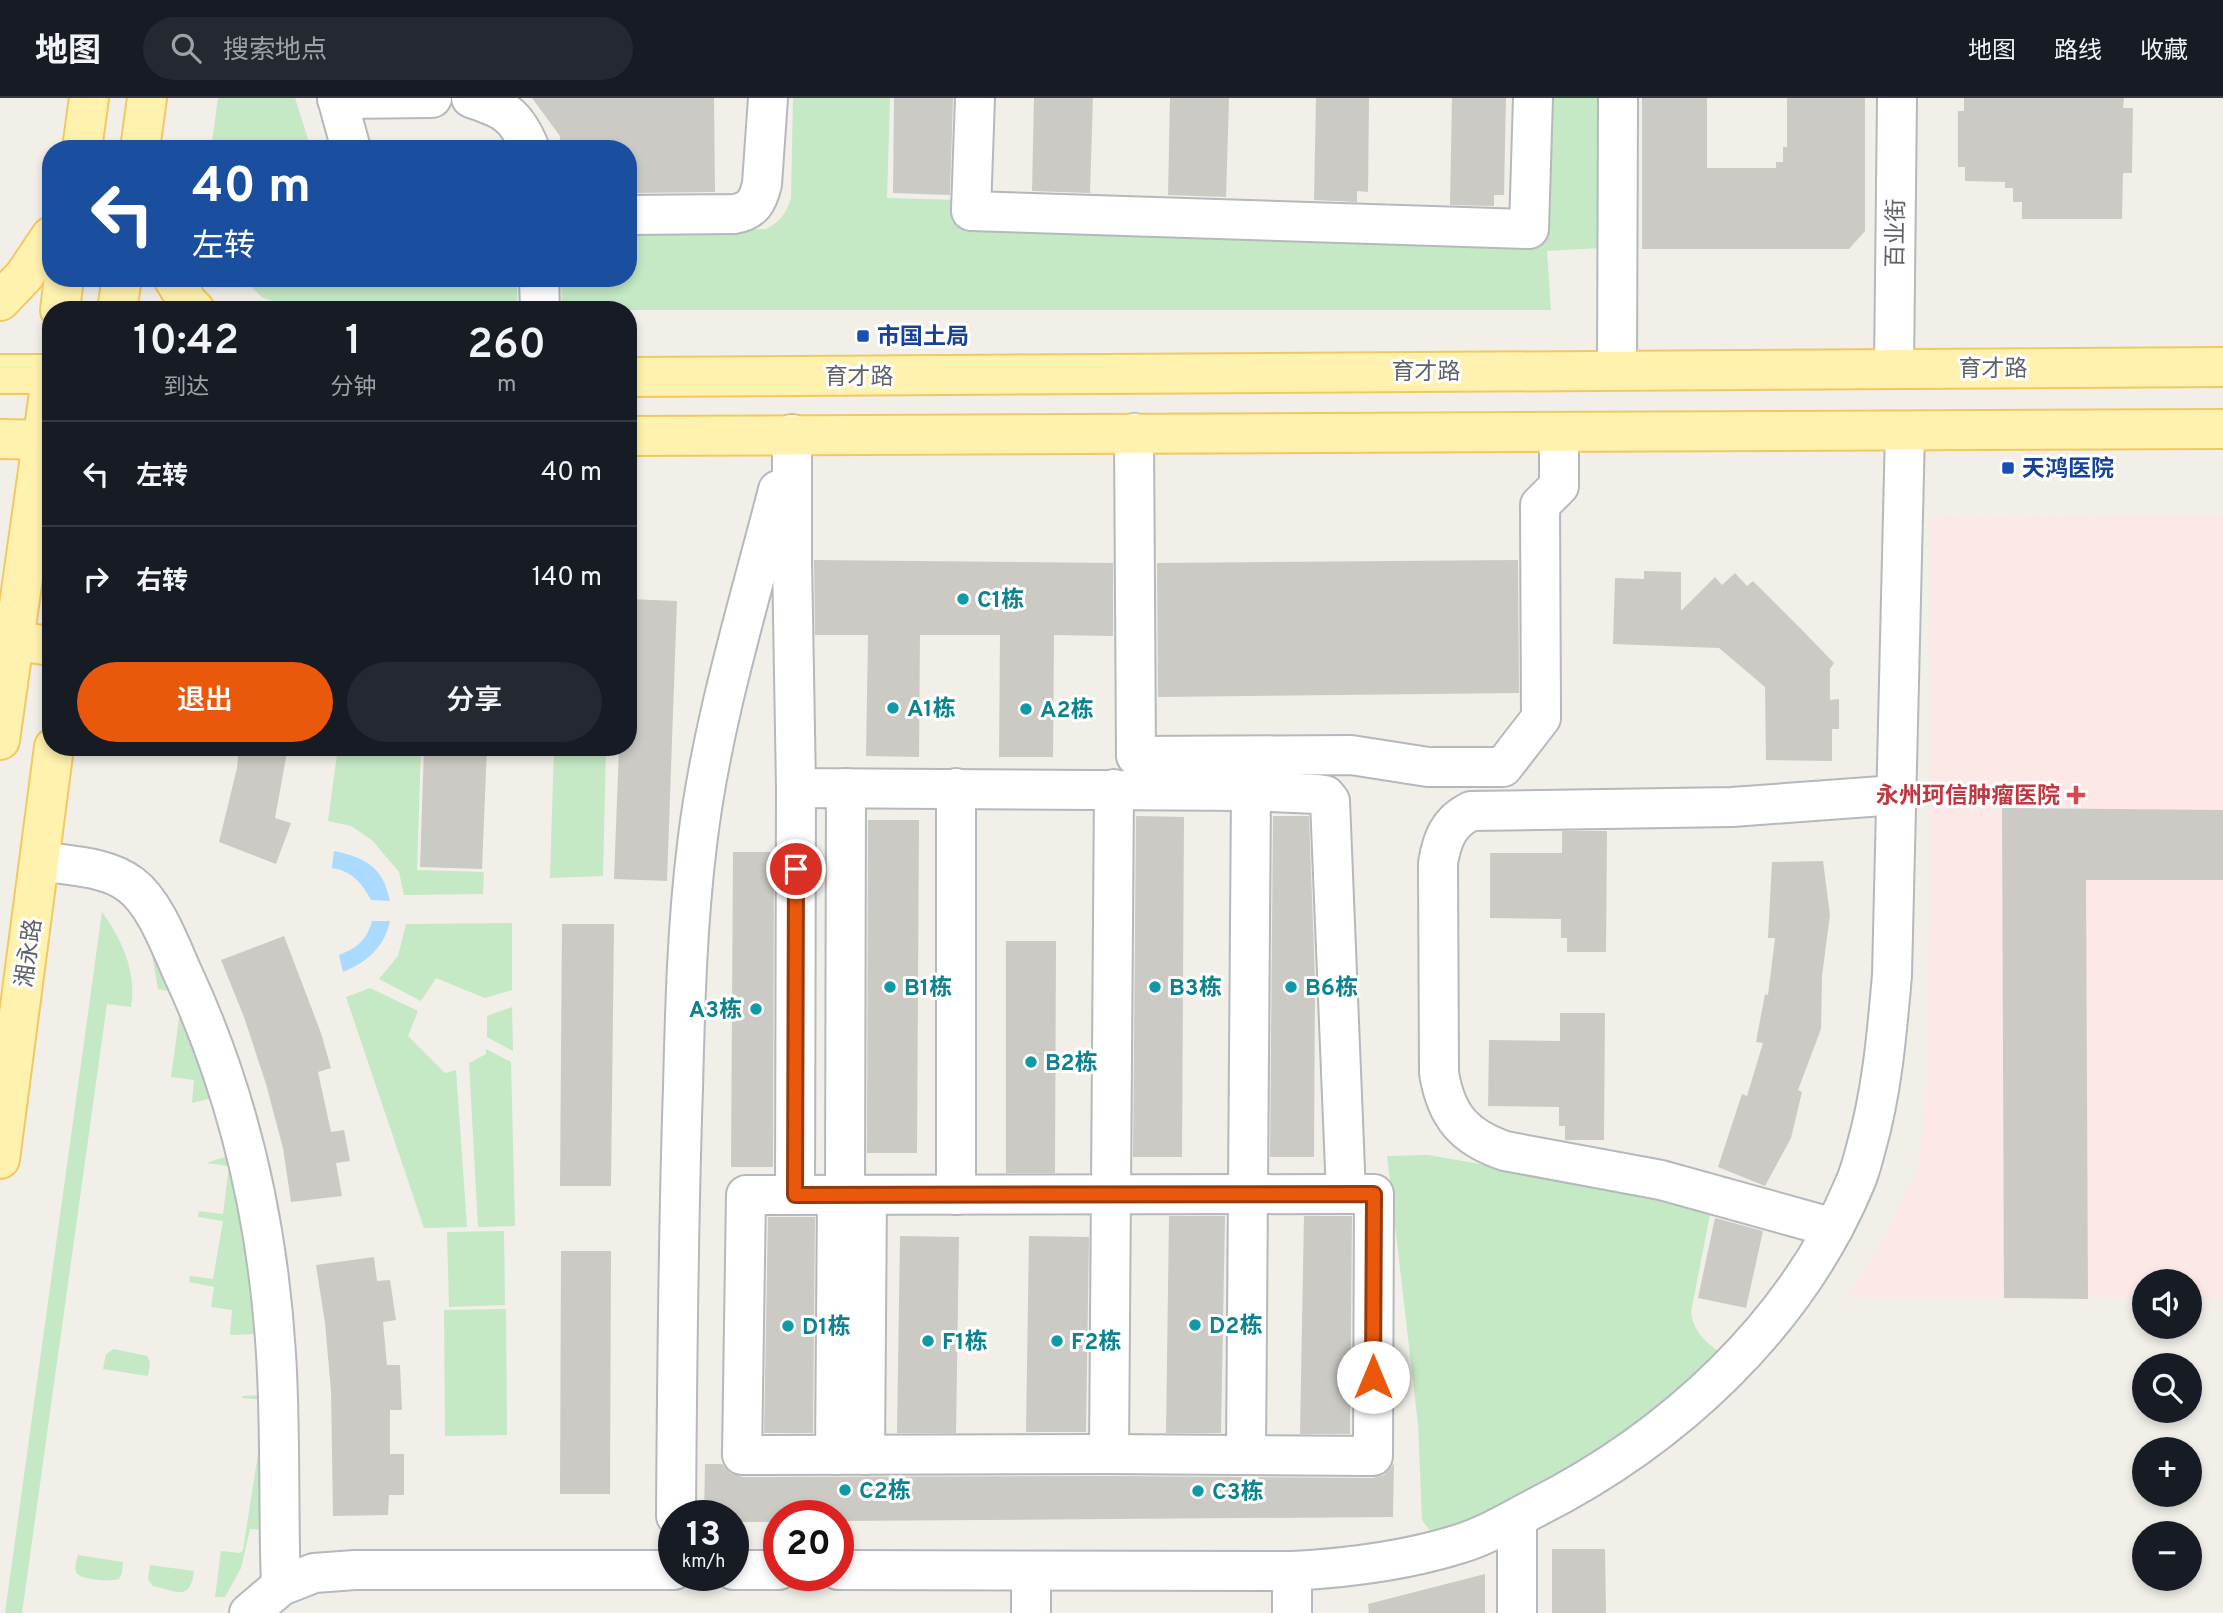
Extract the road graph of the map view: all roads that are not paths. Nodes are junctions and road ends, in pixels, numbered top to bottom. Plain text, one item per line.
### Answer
1 (89, 98) edge
2 (147, 98) edge
3 (337, 98) edge
4 (432, 98) edge
5 (471, 98) edge
6 (768, 98) edge
7 (975, 98) edge
8 (1533, 98) edge
9 (1618, 98) edge
10 (1897, 98) edge
11 (83, 140) edge
12 (140, 140) edge
13 (349, 140) edge
14 (526, 140) edge
15 (637, 215) edge
16 (42, 249) edge
17 (0, 301) edge
18 (2223, 367) edge
19 (1894, 369) junction
20 (1617, 370) junction
21 (0, 374) edge
22 (42, 376) edge
23 (637, 377) edge
24 (2223, 429) edge
25 (1905, 431) junction
26 (1559, 432) junction
27 (1134, 433) junction
28 (792, 434) junction
29 (637, 436) edge
30 (0, 439) edge
31 (42, 440) edge
32 (42, 490) edge
33 (0, 550) edge
34 (28, 631) edge
35 (0, 740) edge
36 (53, 756) edge
37 (796, 788) junction
38 (846, 788) junction
39 (956, 788) junction
40 (1115, 789) junction
41 (1251, 791) junction
42 (1896, 795) junction
43 (40, 861) junction
44 (0, 1159) edge
45 (1112, 1194) junction
46 (1250, 1194) junction
47 (1346, 1194) junction
48 (795, 1195) junction
49 (849, 1195) junction
50 (956, 1195) junction
51 (1834, 1228) junction
52 (1109, 1454) junction
53 (1246, 1454) junction
54 (850, 1455) junction
55 (676, 1500) edge
56 (1517, 1518) junction
57 (658, 1570) edge
58 (854, 1570) edge
59 (1031, 1570) junction
60 (1292, 1571) junction
61 (281, 1586) junction
62 (249, 1613) edge
63 (1031, 1613) edge
64 (1292, 1613) edge
65 (1517, 1613) edge

1 - 11 main road
2 - 12 main road
3 - 4 street
3 - 13 street
5 - 14 street
6 - 15 street
7 - 8 street
9 - 20 street
10 - 19 street, 百业街
16 - 17 main road
18 - 19 main road, 育才路
19 - 20 main road, 育才路
20 - 23 main road, 育才路
21 - 22 main road
24 - 25 main road
25 - 26 main road
25 - 42 street
26 - 27 main road
26 - 27 street
27 - 28 main road
28 - 29 main road
28 - 37 street
28 - 55 street
30 - 31 main road
32 - 34 main road
33 - 34 main road
34 - 35 main road
36 - 43 main road, 湘永路
37 - 38 street
37 - 48 street
38 - 39 street
38 - 49 street
39 - 40 street
39 - 50 street
40 - 41 street
40 - 45 street
41 - 46 street
41 - 47 street
42 - 51 street
42 - 51 street
43 - 44 main road, 湘永路
43 - 61 street
45 - 46 street
45 - 50 street
45 - 52 street
46 - 47 street
46 - 53 street
47 - 53 street
48 - 49 street
48 - 54 street
49 - 50 street
49 - 54 street
51 - 56 street
52 - 53 street
52 - 54 street
56 - 60 street
56 - 65 street
57 - 61 street
58 - 59 street
59 - 60 street
59 - 63 street
60 - 64 street
61 - 62 street

